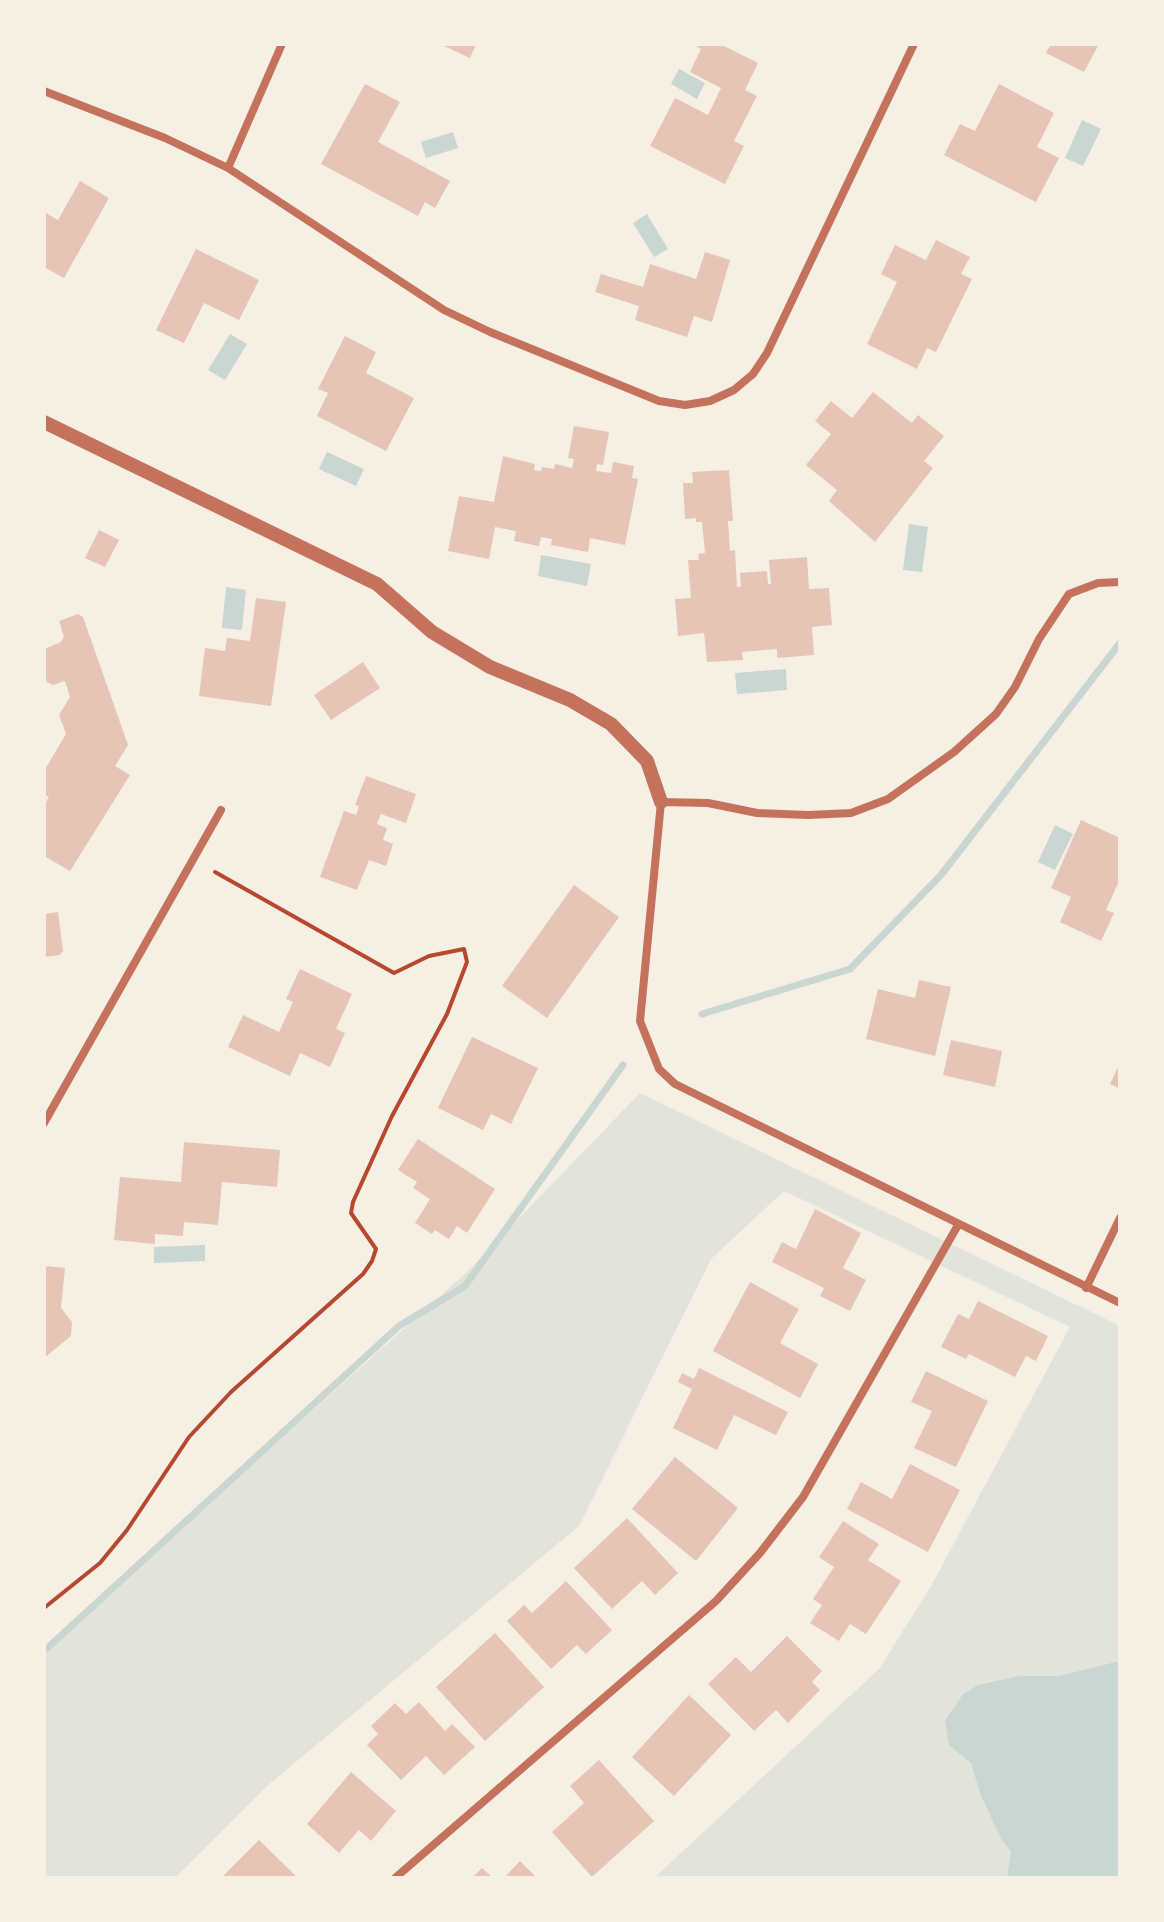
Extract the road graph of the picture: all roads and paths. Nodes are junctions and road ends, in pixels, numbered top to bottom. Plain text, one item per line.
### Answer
1 (282, 44) edge
2 (914, 44) edge
3 (44, 91) edge
4 (228, 168) junction
5 (44, 422) edge
6 (1120, 582) edge
7 (661, 802) junction
8 (221, 810) dead end
9 (215, 872) dead end
10 (44, 1123) edge
11 (1120, 1218) edge
12 (958, 1225) junction
13 (1086, 1288) junction
14 (1120, 1303) edge
15 (44, 1608) edge
16 (395, 1878) edge

1 - 4 street
2 - 4 street
3 - 4 street
5 - 7 street
6 - 7 street
7 - 12 street
8 - 10 street
9 - 15 path
11 - 13 street
12 - 13 street
12 - 16 street
13 - 14 street

